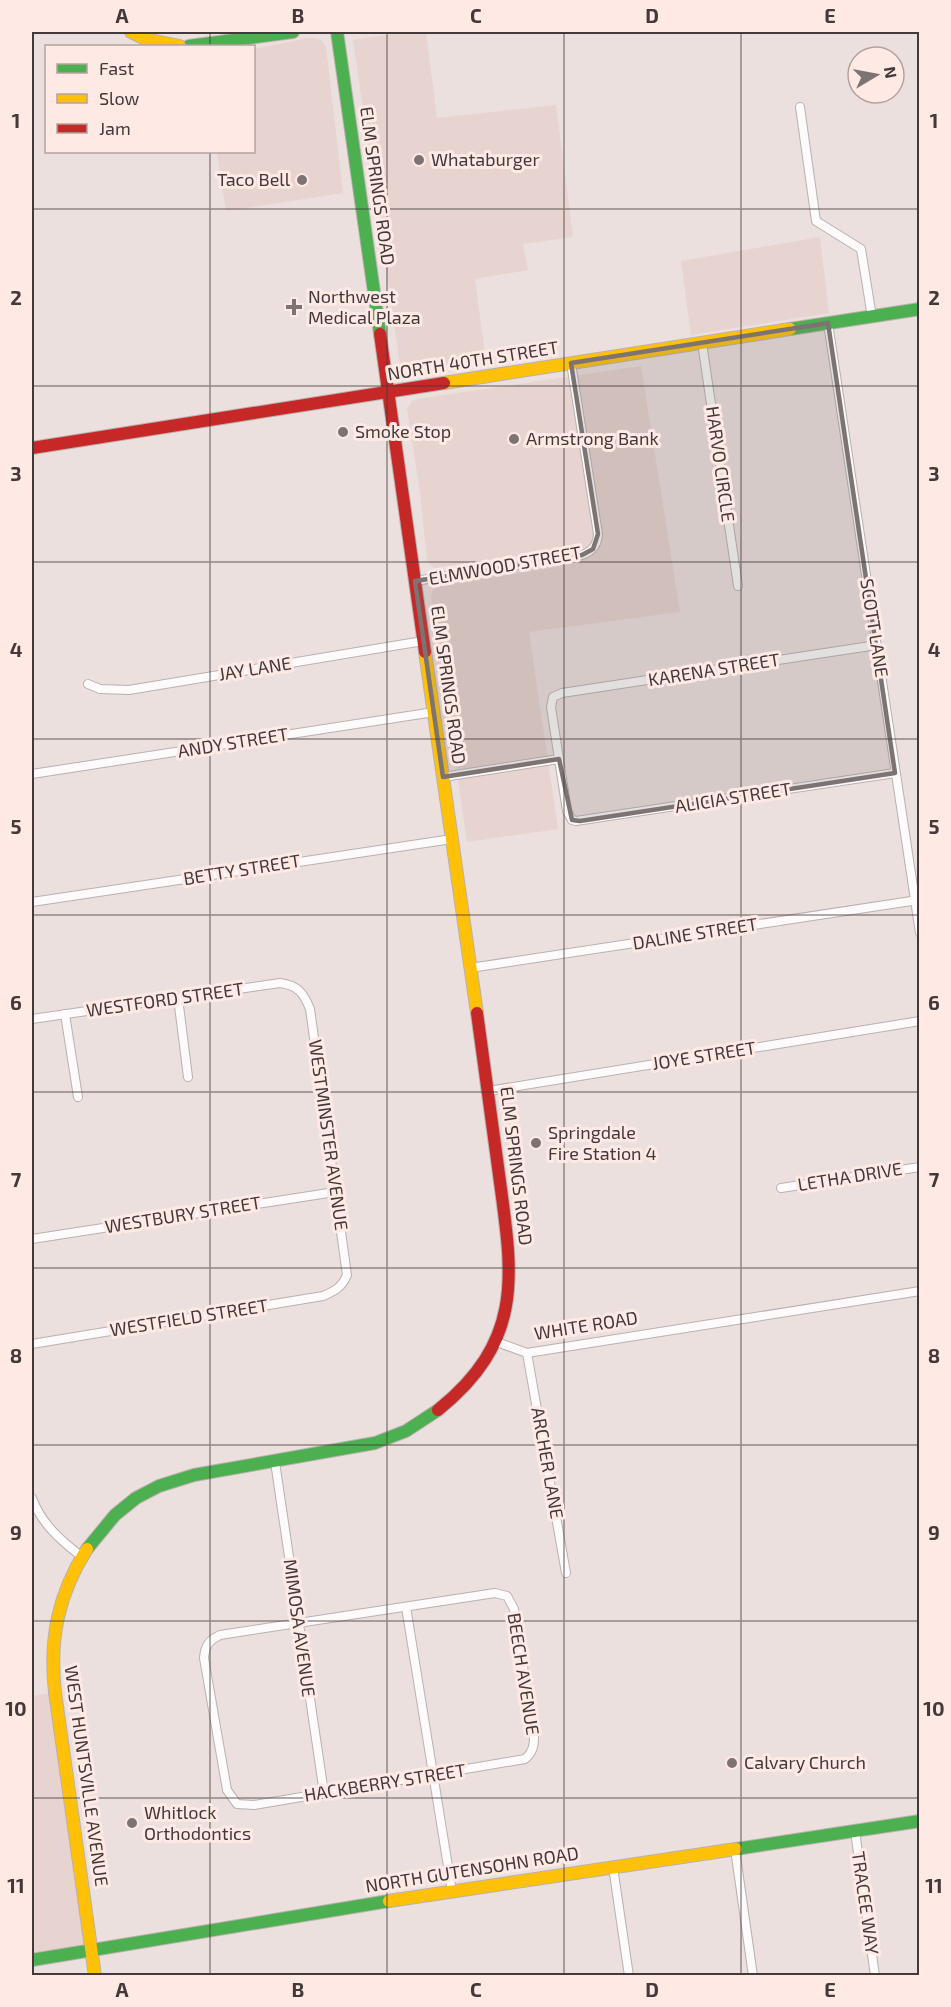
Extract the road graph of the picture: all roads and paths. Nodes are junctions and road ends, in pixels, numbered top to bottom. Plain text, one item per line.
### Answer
1 (131, 32) edge
2 (293, 32) edge
3 (337, 32) edge
4 (175, 45) edge
5 (196, 45) edge
6 (800, 107) dead end
7 (920, 309) edge
8 (872, 316) junction
9 (828, 323) junction
10 (702, 343) junction
11 (571, 363) junction
12 (387, 393) junction
13 (32, 448) edge
14 (415, 581) junction
15 (738, 586) dead end
16 (423, 641) junction
17 (877, 645) junction
18 (88, 684) dead end
19 (434, 712) junction
20 (559, 759) junction
21 (895, 773) junction
22 (32, 774) edge
23 (443, 777) junction
24 (452, 839) junction
25 (917, 901) edge
26 (32, 902) edge
27 (920, 933) edge
28 (470, 968) junction
29 (298, 989) joint
30 (178, 998) junction
31 (65, 1014) junction
32 (32, 1019) edge
33 (920, 1021) edge
34 (188, 1077) dead end
35 (488, 1091) junction
36 (78, 1096) dead end
37 (920, 1167) edge
38 (781, 1188) dead end
39 (335, 1192) junction
40 (32, 1239) edge
41 (343, 1285) joint
42 (920, 1292) edge
43 (494, 1341) junction
44 (32, 1344) edge
45 (527, 1353) junction
46 (275, 1462) junction
47 (32, 1498) edge
48 (81, 1556) junction
49 (566, 1573) dead end
50 (406, 1607) junction
51 (298, 1623) junction
52 (531, 1754) joint
53 (434, 1775) junction
54 (324, 1793) junction
55 (920, 1821) edge
56 (855, 1831) junction
57 (735, 1849) junction
58 (614, 1867) junction
59 (452, 1890) junction
60 (92, 1949) junction
61 (32, 1959) edge
62 (95, 1976) edge
63 (629, 1976) edge
64 (753, 1976) edge
65 (875, 1976) edge

1 - 4 main road
2 - 5 main road
3 - 12 main road, ELM SPRINGS ROAD
6 - 8 street
7 - 8 main road, NORTH 40TH STREET
8 - 9 main road, NORTH 40TH STREET
9 - 10 main road, NORTH 40TH STREET
9 - 17 street, SCOTT LANE
10 - 11 main road, NORTH 40TH STREET
10 - 15 street, HARVO CIRCLE
11 - 12 main road, NORTH 40TH STREET
11 - 14 street, ELMWOOD STREET
12 - 13 main road, NORTH 40TH STREET
12 - 14 main road, ELM SPRINGS ROAD
14 - 16 main road, ELM SPRINGS ROAD
16 - 18 street, JAY LANE
16 - 19 main road, ELM SPRINGS ROAD
17 - 20 street, KARENA STREET
17 - 21 street, SCOTT LANE
19 - 22 street, ANDY STREET
19 - 23 main road, ELM SPRINGS ROAD
20 - 21 street, ALICIA STREET
20 - 23 street
21 - 25 street, SCOTT LANE
23 - 24 main road, ELM SPRINGS ROAD
24 - 26 street, BETTY STREET
24 - 28 main road, ELM SPRINGS ROAD
25 - 27 street, SCOTT LANE
25 - 28 street, DALINE STREET
28 - 35 main road, ELM SPRINGS ROAD
29 - 30 street, WESTFORD STREET
29 - 39 street, WESTMINSTER AVENUE
30 - 31 street, WESTFORD STREET
30 - 34 street
31 - 32 street, WESTFORD STREET
31 - 36 street
33 - 35 street, JOYE STREET
35 - 43 main road, ELM SPRINGS ROAD
37 - 38 street, LETHA DRIVE
39 - 40 street, WESTBURY STREET
39 - 41 street, WESTMINSTER AVENUE
41 - 44 street, WESTFIELD STREET
42 - 45 street, WHITE ROAD
43 - 45 street, WHITE ROAD
43 - 46 main road
45 - 49 street, ARCHER LANE
46 - 48 main road
46 - 51 street, MIMOSA AVENUE
47 - 48 street
48 - 60 main road, WEST HUNTSVILLE AVENUE
50 - 51 street
50 - 52 street, BEECH AVENUE
50 - 53 street
51 - 54 street, MIMOSA AVENUE
51 - 54 street, HACKBERRY STREET
52 - 53 street, HACKBERRY STREET
53 - 54 street, HACKBERRY STREET
53 - 59 street
55 - 56 main road, NORTH GUTENSOHN ROAD
56 - 57 main road, NORTH GUTENSOHN ROAD
56 - 65 street, TRACEE WAY
57 - 58 main road, NORTH GUTENSOHN ROAD
57 - 64 street
58 - 59 main road, NORTH GUTENSOHN ROAD
58 - 63 street
59 - 60 main road, NORTH GUTENSOHN ROAD
60 - 61 main road, NORTH GUTENSOHN ROAD
60 - 62 main road, WEST HUNTSVILLE AVENUE

